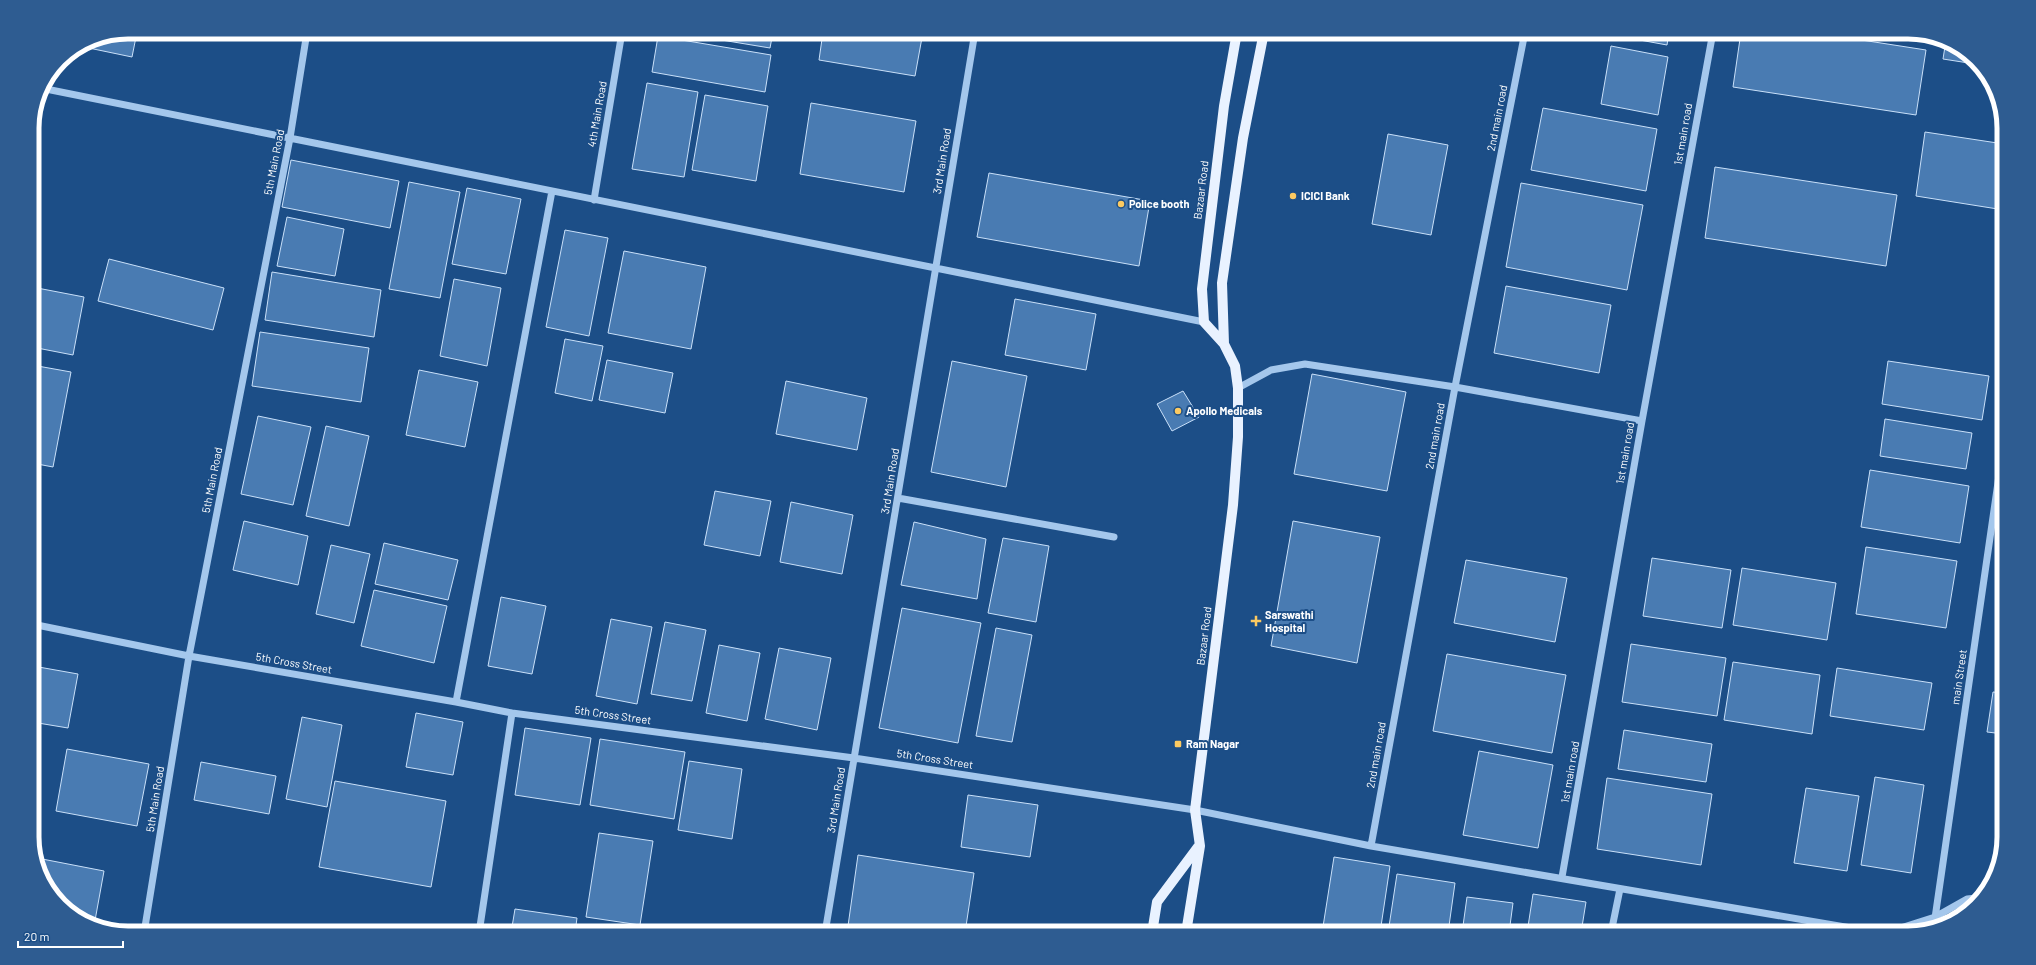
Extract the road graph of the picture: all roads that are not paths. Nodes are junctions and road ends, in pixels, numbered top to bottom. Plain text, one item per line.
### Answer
1 (306, 39) edge
2 (621, 39) edge
3 (974, 39) edge
4 (1236, 39) edge
5 (1263, 39) edge
6 (1524, 39) edge
7 (1712, 39) edge
8 (48, 89) edge
9 (290, 138) junction
10 (552, 191) junction
11 (594, 200) junction
12 (936, 269) junction
13 (1204, 322) junction
14 (1224, 344) junction
15 (1455, 387) junction
16 (1238, 388) junction
17 (1642, 421) junction
18 (1997, 489) edge
19 (898, 498) junction
20 (1114, 538) dead end
21 (39, 625) edge
22 (189, 656) junction
23 (456, 702) junction
24 (512, 713) junction
25 (854, 758) junction
26 (1195, 810) junction
27 (1200, 846) junction
28 (1371, 846) junction
29 (1562, 878) junction
30 (1620, 889) junction
31 (1972, 898) edge
32 (1935, 917) junction
33 (1934, 922) edge
34 (145, 926) edge
35 (480, 926) edge
36 (827, 926) edge
37 (1153, 926) edge
38 (1187, 926) edge
39 (1612, 926) edge
40 (1840, 926) edge
41 (1907, 926) edge

1 - 9 street, 5th Main Road
2 - 11 street, 4th Main Road
3 - 12 street, 3rd Main Road
4 - 13 main road, Bazaar Road
5 - 14 main road, Bazaar Road
6 - 15 street, 2nd main road
7 - 17 street, 1st main road
8 - 9 street
9 - 10 street
9 - 22 street, 5th Main Road
10 - 11 street
10 - 23 street
11 - 12 street
12 - 13 street
12 - 19 street, 3rd Main Road
13 - 14 main road, Bazaar Road
14 - 16 main road, Bazaar Road
15 - 16 street
15 - 17 street
15 - 28 street, 2nd main road
16 - 26 main road, Bazaar Road
17 - 29 street, 1st main road
18 - 32 street, main Street
19 - 20 street
19 - 25 street, 3rd Main Road
21 - 22 street, 5th Cross Street
22 - 23 street, 5th Cross Street
22 - 34 street, 5th Main Road
23 - 24 street, 5th Cross Street
24 - 25 street, 5th Cross Street
24 - 35 street
25 - 26 street, 5th Cross Street
25 - 36 street, 3rd Main Road
26 - 27 main road, Bazaar Road
26 - 28 street, 5th Cross Street
27 - 37 main road
27 - 38 main road, Bazaar Road
28 - 29 street, 5th Cross Street
29 - 30 street, 5th Cross Street
30 - 39 street
30 - 40 street, 5th Cross Street
31 - 32 street, 5th Cross Street
32 - 33 street, main Street
32 - 41 street, 5th Cross Street

